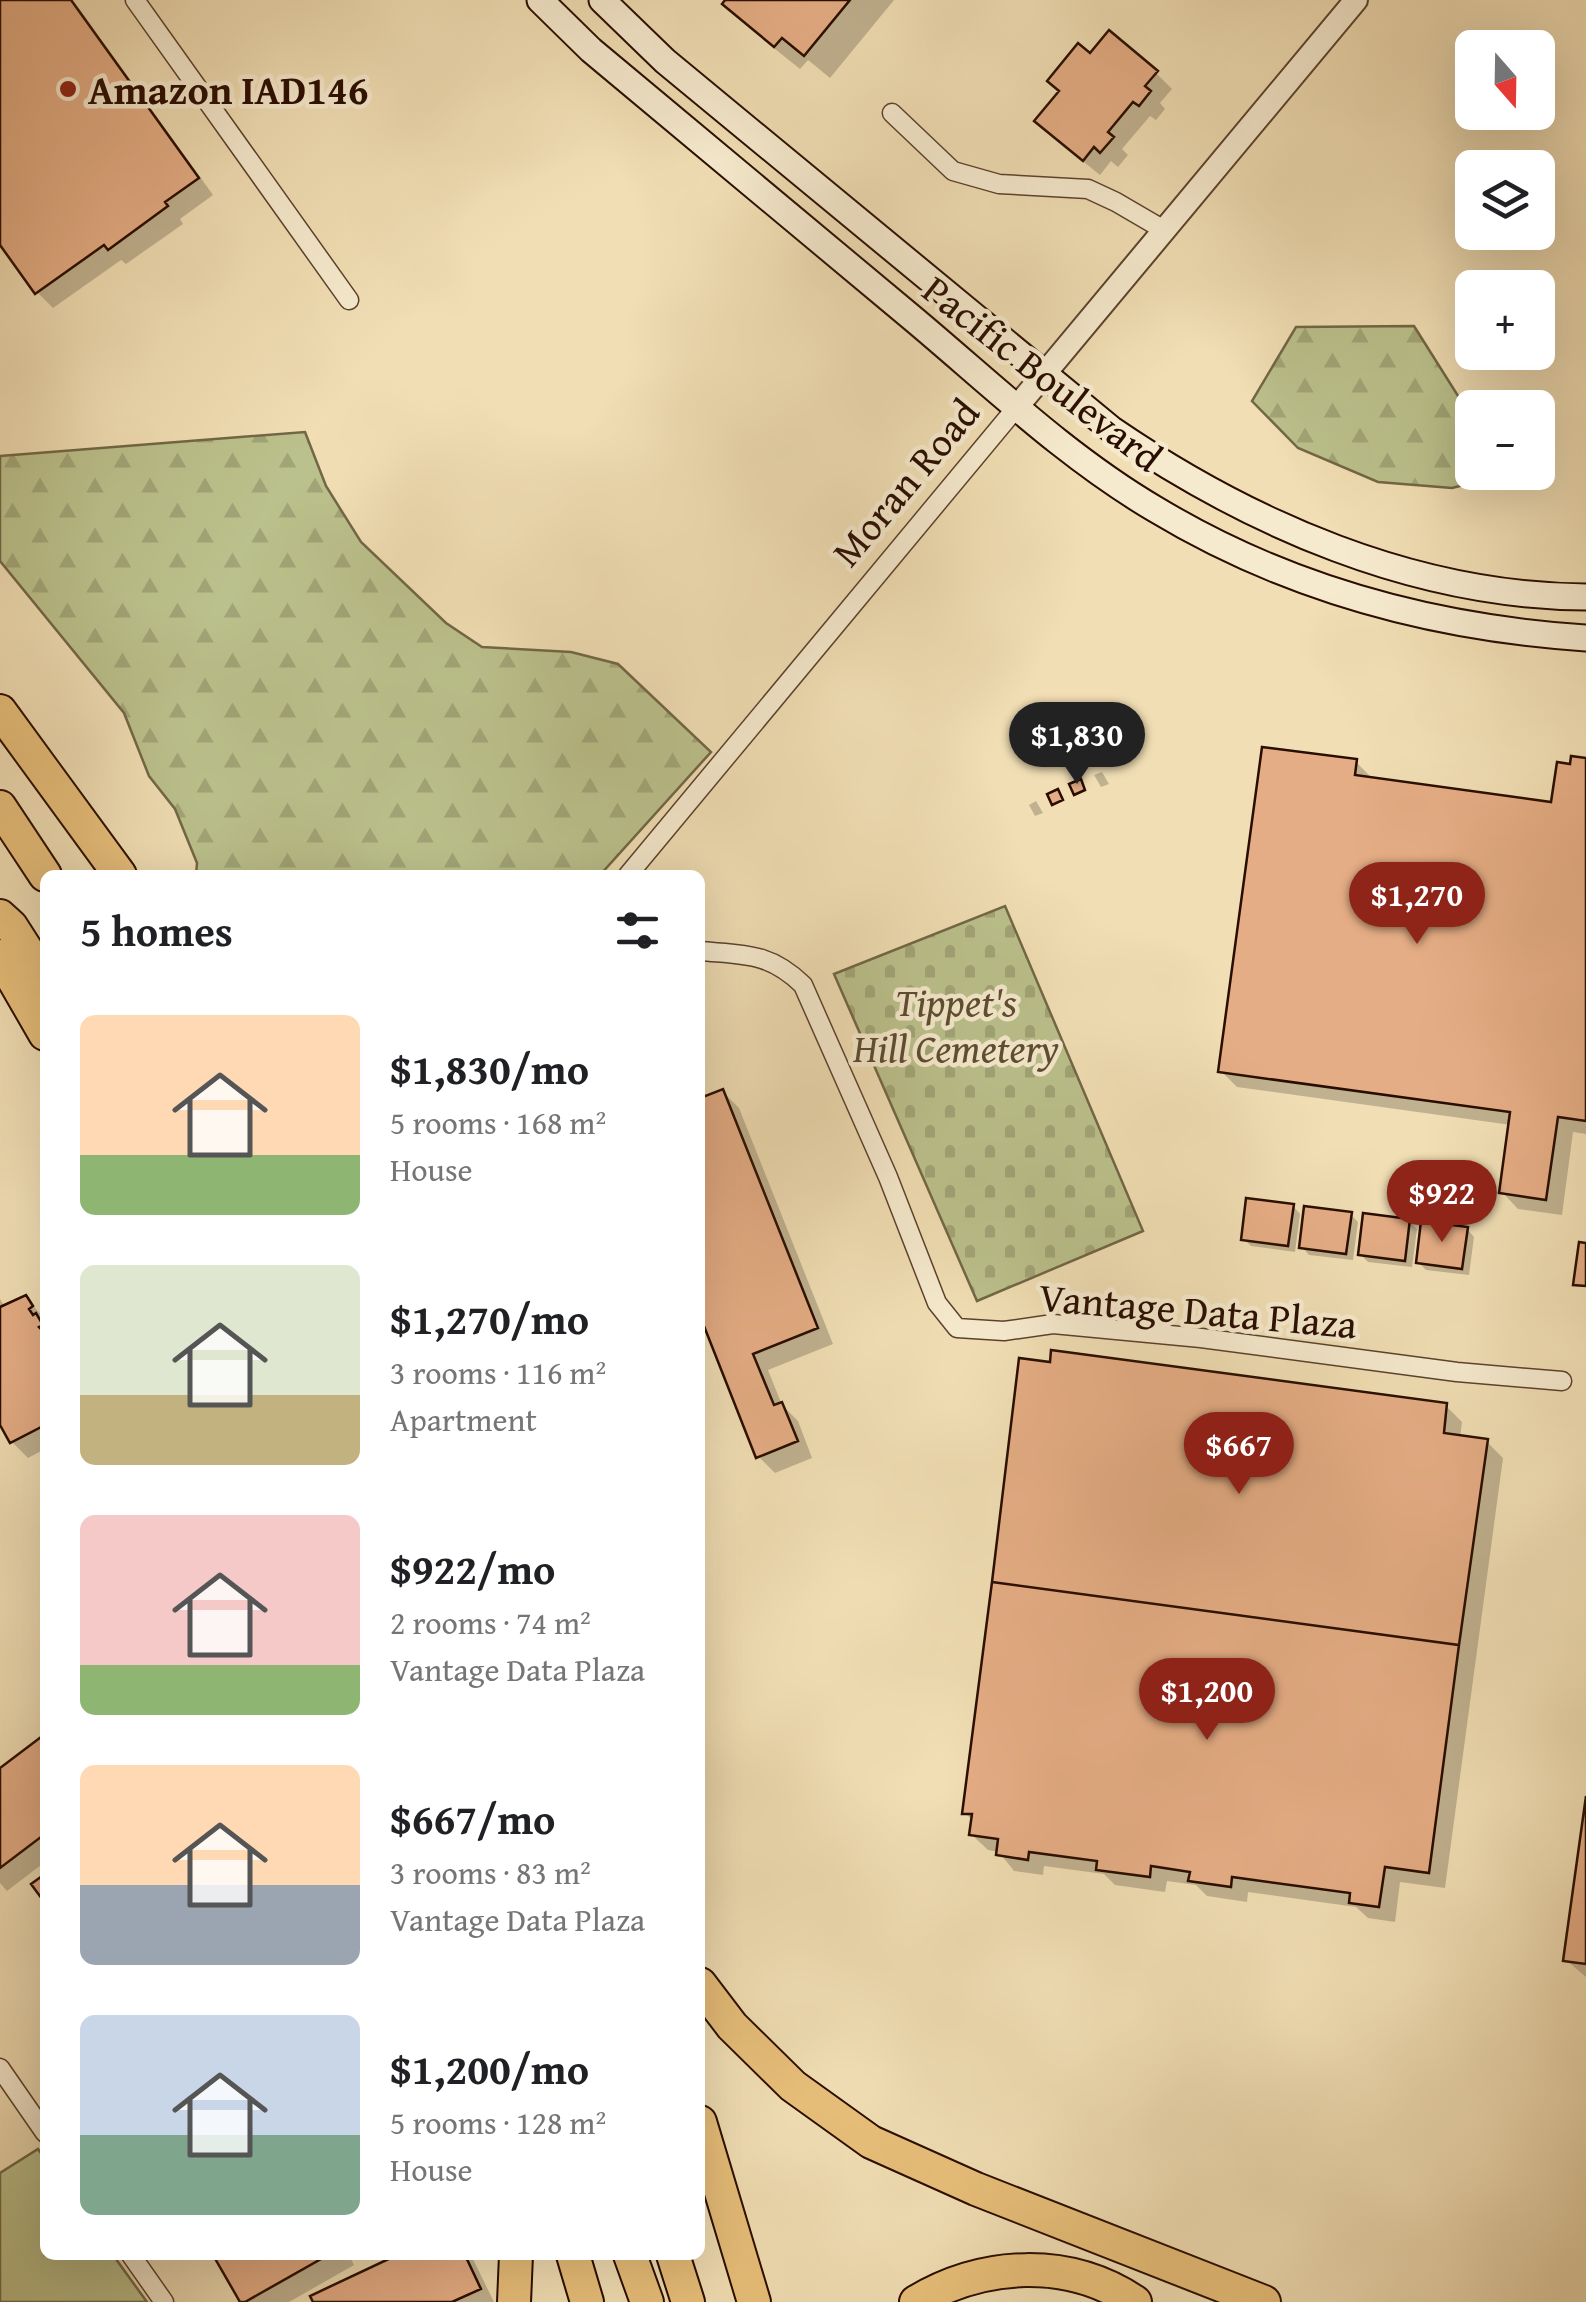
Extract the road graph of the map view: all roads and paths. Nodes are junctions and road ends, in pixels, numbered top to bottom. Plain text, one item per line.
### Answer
1 (135, 0) edge
2 (540, 0) edge
3 (602, 0) edge
4 (1356, 0) edge
5 (892, 113) dead end
6 (1164, 230) junction
7 (349, 300) dead end
8 (1045, 374) junction
9 (1016, 408) junction
10 (1586, 597) edge
11 (1586, 638) edge
12 (0, 712) edge
13 (0, 808) edge
14 (43, 870) edge
15 (116, 870) edge
16 (632, 870) edge
17 (0, 916) edge
18 (705, 951) edge
19 (0, 956) edge
20 (40, 971) edge
21 (40, 1025) edge
22 (1562, 1382) dead end
23 (705, 1991) edge
24 (0, 2068) edge
25 (40, 2125) edge
26 (705, 2139) edge
27 (134, 2260) edge
28 (516, 2260) edge
29 (574, 2260) edge
30 (675, 2260) edge
31 (164, 2302) edge
32 (514, 2302) edge
33 (587, 2302) edge
34 (688, 2302) edge
35 (754, 2302) edge
36 (916, 2302) edge
37 (1135, 2302) edge
38 (1264, 2302) edge

1 - 7 street
2 - 9 main road, Pacific Boulevard
3 - 8 main road, Pacific Boulevard
4 - 6 street, Moran Road
5 - 6 street
6 - 8 street, Moran Road
8 - 9 street, Moran Road
8 - 10 main road, Pacific Boulevard
9 - 11 main road, Pacific Boulevard
9 - 16 street, Moran Road
12 - 15 highway
13 - 14 highway
17 - 20 highway
18 - 22 street, Vantage Data Plaza
19 - 21 highway
23 - 38 highway
24 - 25 street
26 - 35 highway
27 - 31 street
28 - 32 highway
29 - 33 highway
30 - 34 highway
36 - 37 highway

